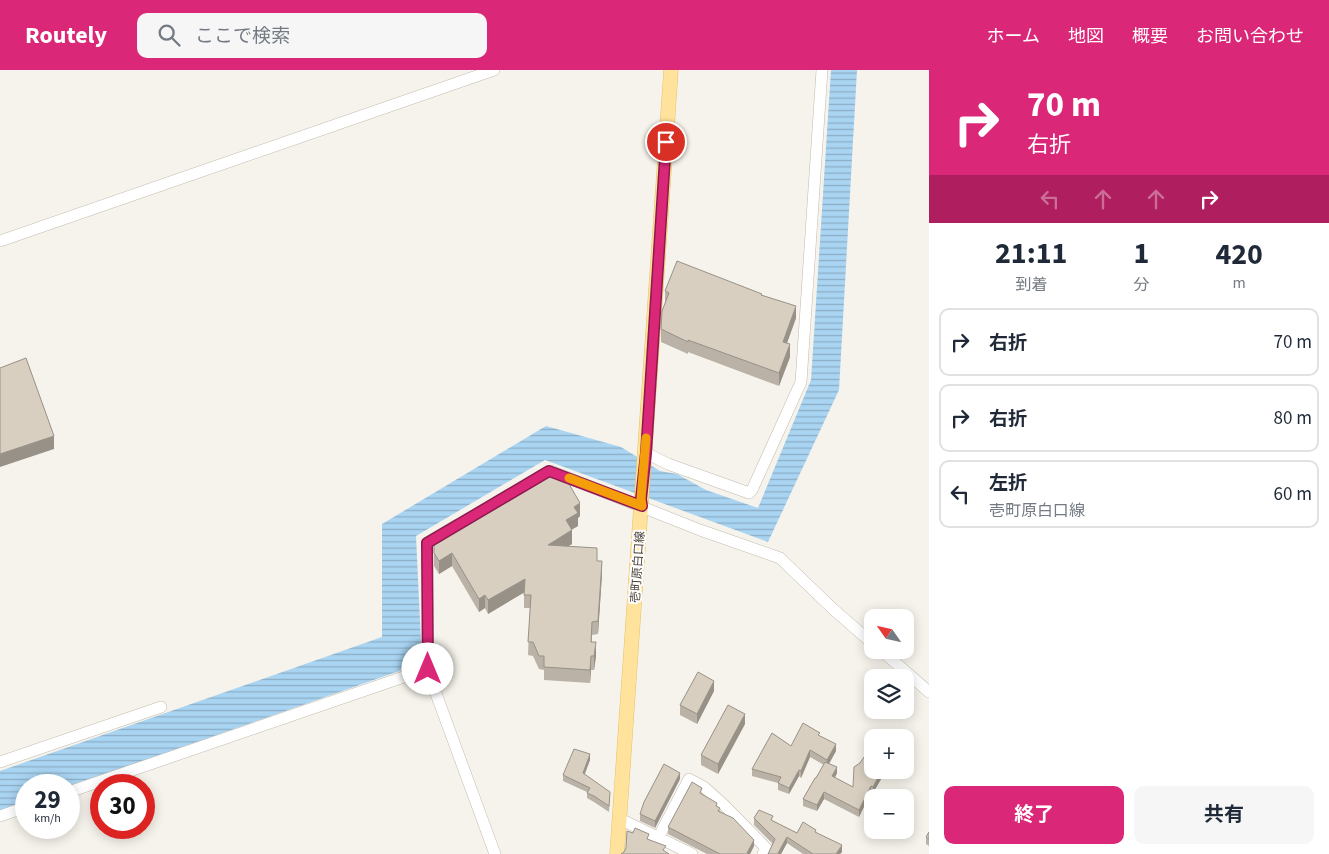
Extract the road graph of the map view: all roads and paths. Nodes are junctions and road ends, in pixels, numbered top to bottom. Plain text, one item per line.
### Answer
1 (494, 70) edge
2 (671, 70) edge
3 (822, 70) edge
4 (0, 241) edge
5 (645, 457) junction
6 (541, 476) edge
7 (642, 503) junction
8 (468, 519) edge
9 (864, 636) edge
10 (891, 659) edge
11 (428, 669) junction
12 (929, 692) edge
13 (161, 707) dead end
14 (0, 762) edge
15 (80, 788) edge
16 (15, 811) edge
17 (0, 816) edge
18 (620, 819) junction
19 (658, 838) junction
20 (495, 854) edge
21 (617, 854) edge
22 (692, 854) edge
23 (763, 854) edge

1 - 4 street
2 - 5 main road, 壱町原白口線
3 - 5 street
5 - 7 main road, 壱町原白口線
6 - 7 street
7 - 9 street
7 - 18 main road, 壱町原白口線
8 - 11 street
10 - 12 street
11 - 15 street
11 - 20 street
13 - 14 street
16 - 17 street
18 - 19 street
18 - 21 main road, 壱町原白口線
19 - 22 street
19 - 23 street

